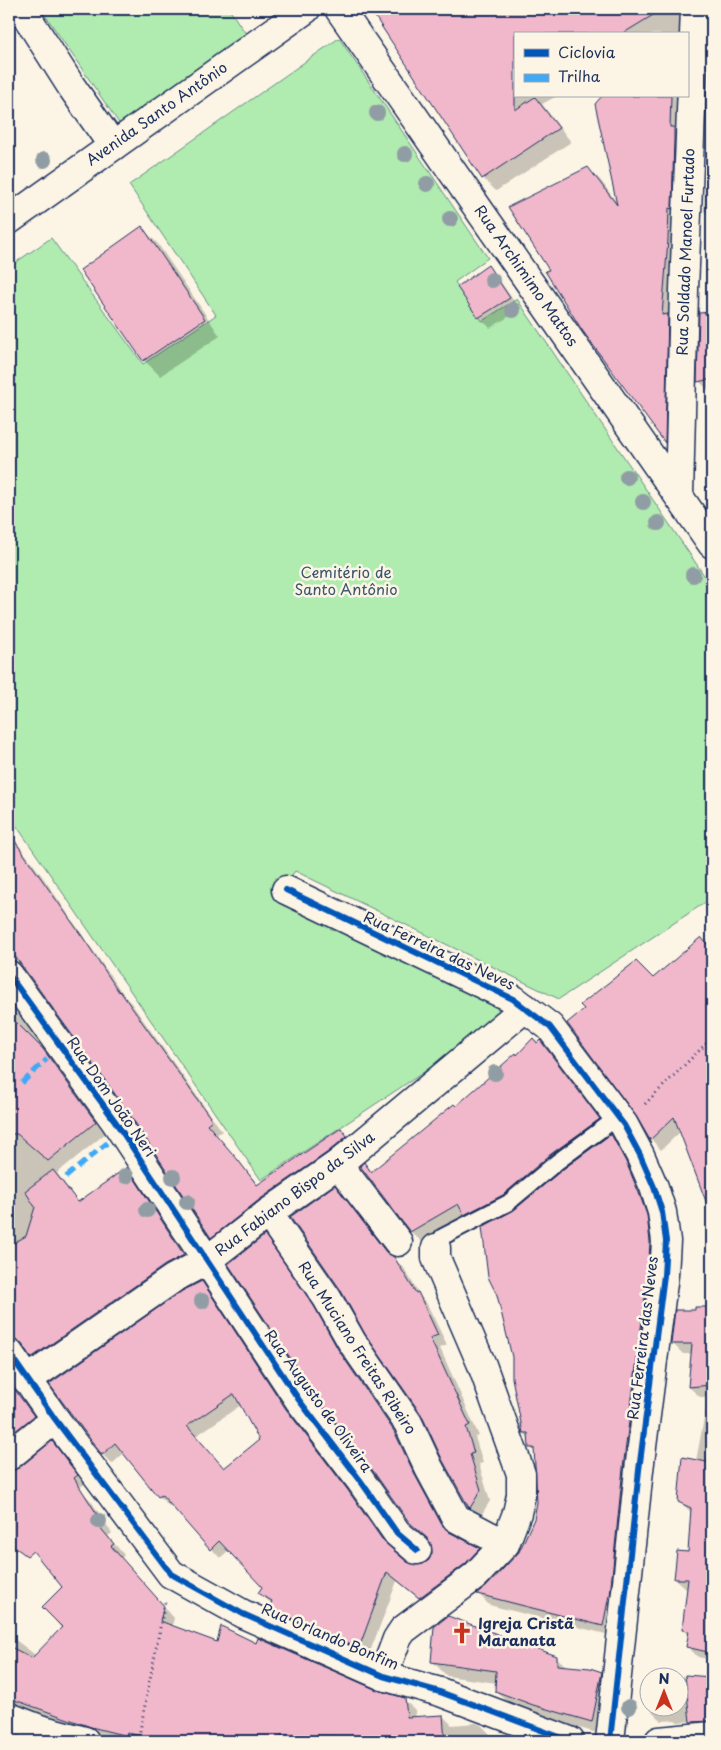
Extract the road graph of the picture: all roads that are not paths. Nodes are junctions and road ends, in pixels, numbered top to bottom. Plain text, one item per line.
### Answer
1 (22, 9) edge
2 (306, 9) edge
3 (339, 9) edge
4 (695, 9) edge
5 (113, 146) junction
6 (9, 220) edge
7 (679, 495) junction
8 (712, 544) edge
9 (286, 890) dead end
10 (9, 975) edge
11 (525, 1008) junction
12 (621, 1121) junction
13 (338, 1164) junction
14 (268, 1213) junction
15 (398, 1242) dead end
16 (436, 1248) joint
17 (206, 1261) junction
18 (9, 1353) edge
19 (27, 1380) junction
20 (55, 1419) junction
21 (9, 1456) edge
22 (505, 1544) junction
23 (416, 1550) dead end
24 (383, 1676) junction
25 (9, 1717) edge
26 (712, 1736) edge
27 (85, 1741) edge
28 (570, 1741) edge
29 (610, 1741) edge
30 (659, 1741) edge

1 - 5 street
2 - 5 street, Avenida Santo Antônio
3 - 7 street, Rua Archimimo Mattos
4 - 7 street, Rua Soldado Manoel Furtado
5 - 6 street, Avenida Santo Antônio
7 - 8 street, Rua Archimimo Mattos
9 - 11 street, Rua Ferreira das Neves
10 - 17 street, Rua Dom João Neri
11 - 12 street, Rua Ferreira das Neves
11 - 13 street, Rua Fabiano Bispo da Silva
12 - 16 lane
12 - 29 street, Rua Ferreira das Neves
13 - 14 street, Rua Fabiano Bispo da Silva
13 - 15 street
14 - 17 street, Rua Fabiano Bispo da Silva
14 - 22 street, Rua Muciano Freitas Ribeiro
16 - 22 street
17 - 19 street, Rua Fabiano Bispo da Silva
17 - 23 street, Rua Augusto de Oliveira
18 - 19 street
19 - 20 street
20 - 21 street
20 - 24 street, Rua Orlando Bonfim
22 - 24 street
24 - 28 street, Rua Orlando Bonfim
25 - 27 street
26 - 30 street

